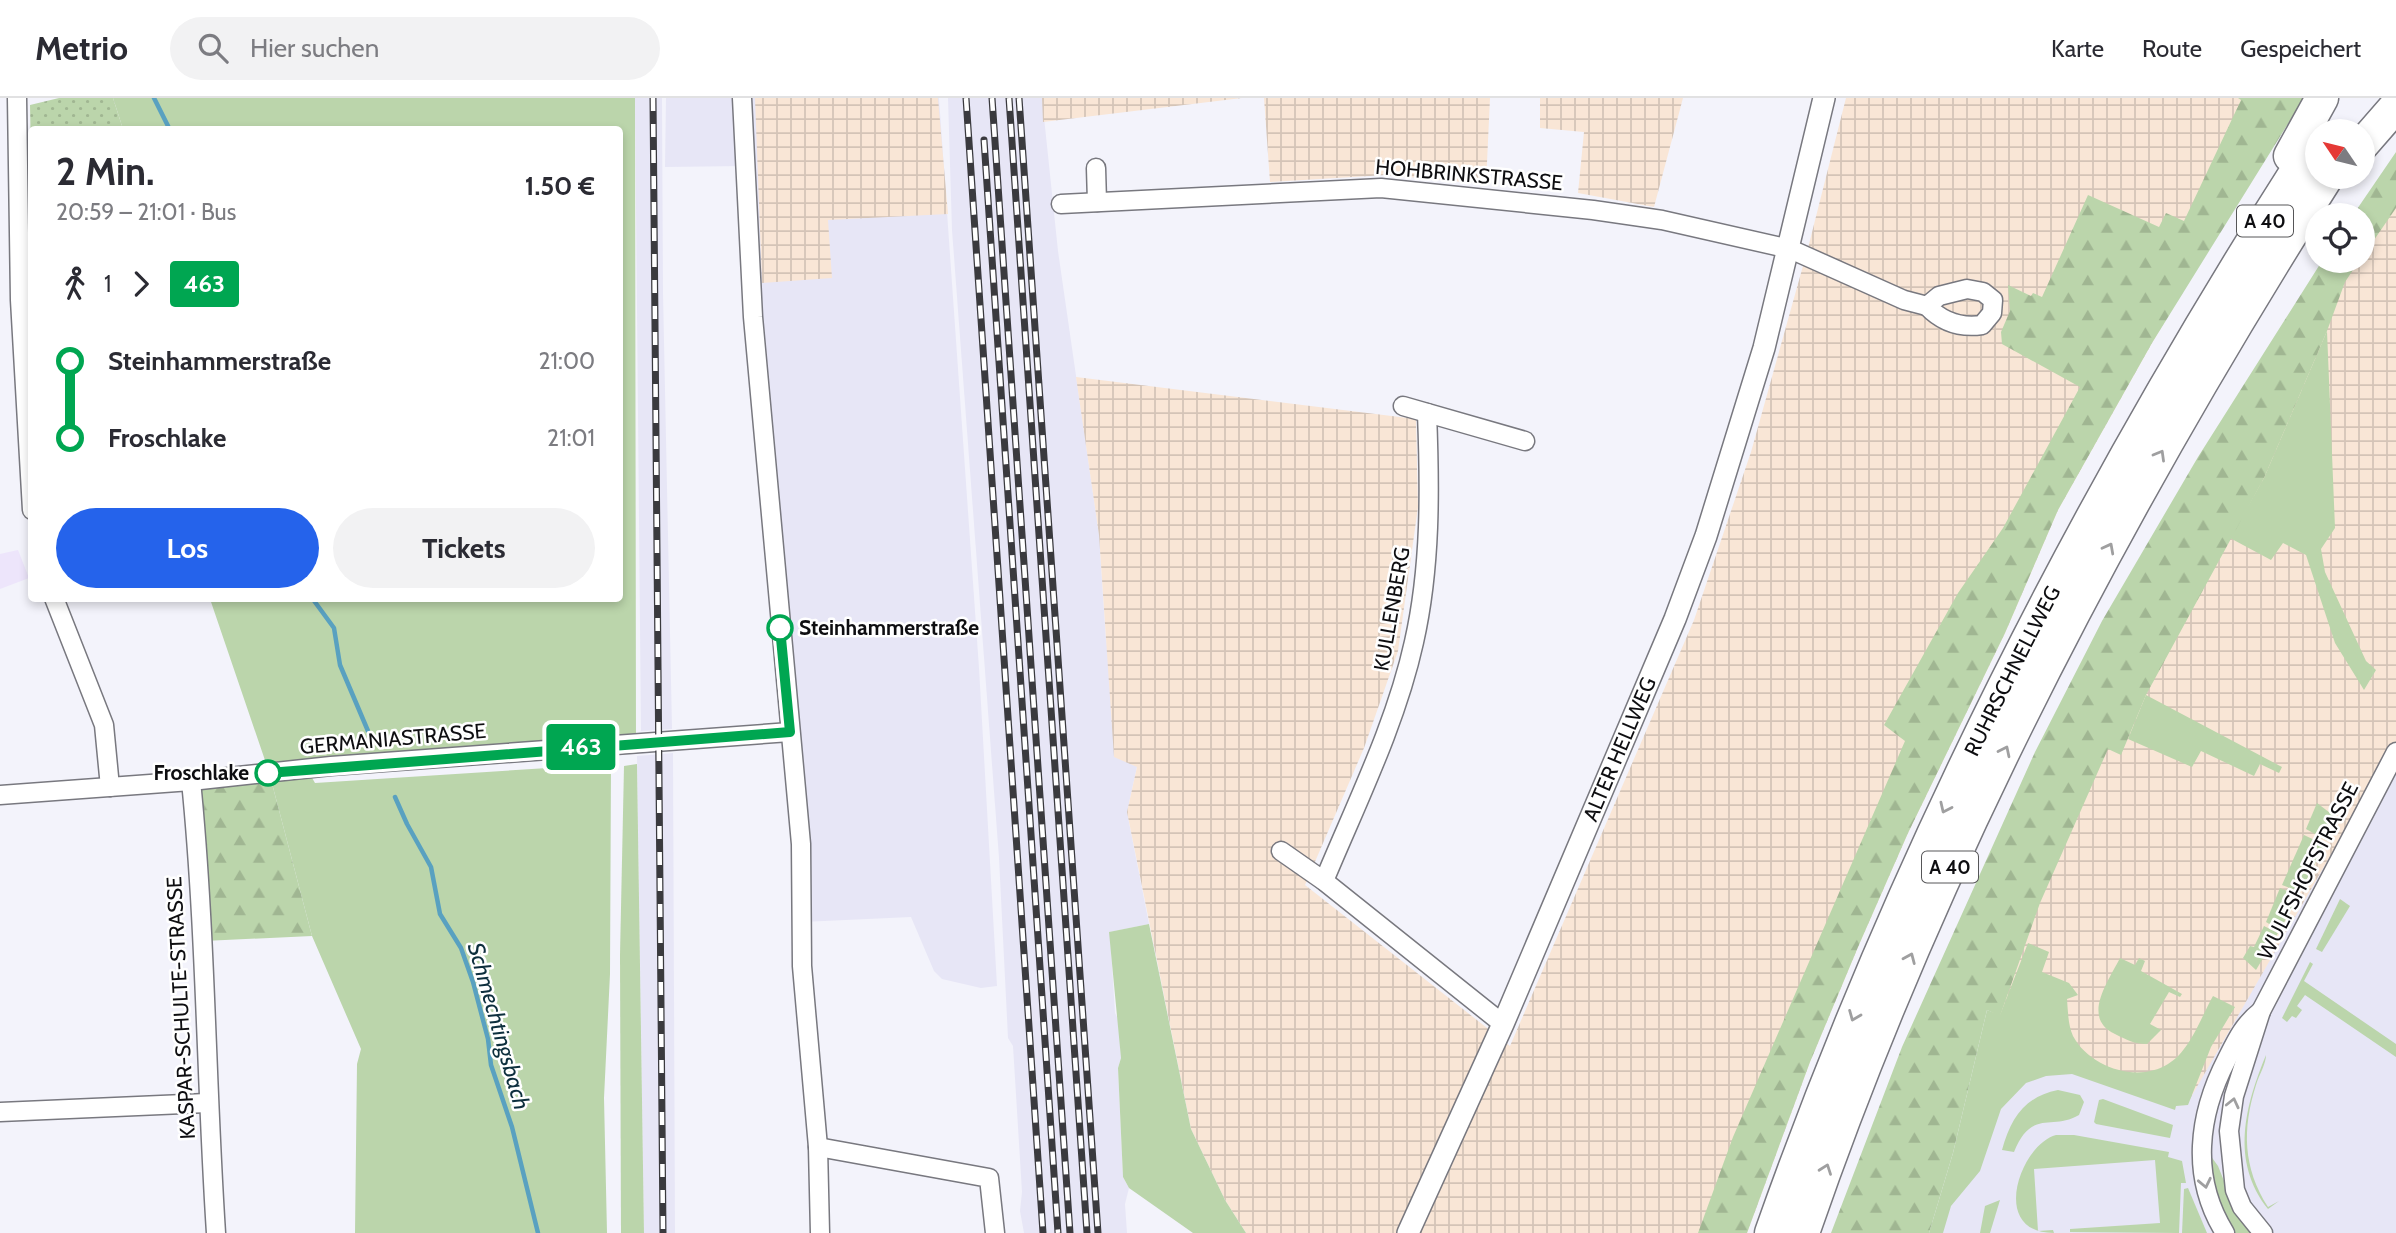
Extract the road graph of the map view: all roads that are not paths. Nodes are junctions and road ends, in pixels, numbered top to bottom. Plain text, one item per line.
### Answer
1 (17, 98) edge
2 (742, 98) edge
3 (1824, 98) edge
4 (2322, 98) edge
5 (2344, 98) edge
6 (2378, 98) edge
7 (2396, 106) edge
8 (2330, 119) edge
9 (2364, 119) edge
10 (2375, 130) edge
11 (2305, 158) edge
12 (1096, 168) dead end
13 (2320, 189) edge
14 (2326, 189) edge
15 (1097, 202) junction
16 (1061, 204) dead end
17 (2297, 225) junction
18 (1790, 248) junction
19 (2215, 304) junction
20 (1927, 306) dead end
21 (1403, 406) dead end
22 (1427, 413) junction
23 (28, 440) edge
24 (1525, 441) dead end
25 (56, 602) edge
26 (790, 732) junction
27 (2396, 752) edge
28 (191, 781) junction
29 (110, 787) junction
30 (0, 795) edge
31 (1280, 851) dead end
32 (1324, 881) junction
33 (2261, 1011) junction
34 (1503, 1024) junction
35 (207, 1103) junction
36 (0, 1112) edge
37 (818, 1147) junction
38 (216, 1233) edge
39 (820, 1233) edge
40 (995, 1233) edge
41 (1408, 1233) edge
42 (1772, 1233) edge
43 (1802, 1233) edge
44 (2225, 1233) edge
45 (2263, 1233) edge

1 - 23 street
2 - 26 street
3 - 18 street, ALTER HELLWEG
4 - 19 highway
5 - 8 highway
6 - 9 highway
7 - 10 highway
11 - 19 highway, RUHRSCHNELLWEG / A 40
12 - 15 street
13 - 17 highway, RUHRSCHNELLWEG / A 40
14 - 17 highway
15 - 16 street, HOHBRINKSTRASSE
15 - 18 street, HOHBRINKSTRASSE
43 -> 17 highway, RUHRSCHNELLWEG / A 40
18 - 20 street
18 - 34 street, ALTER HELLWEG
19 -> 42 highway, RUHRSCHNELLWEG / A 40
21 - 22 street
22 - 24 street
22 - 32 street, KULLENBERG
25 - 29 street
26 - 28 street, GERMANIASTRASSE
26 - 37 street
27 - 33 street, WULFSHOFSTRASSE
28 - 29 street, GERMANIASTRASSE
28 - 35 street, KASPAR-SCHULTE-STRASSE
29 - 30 street, GERMANIASTRASSE
31 - 32 street
32 - 34 street
33 -> 44 street, WULFSHOFSTRASSE
45 -> 33 street, WULFSHOFSTRASSE
34 - 41 street, ALTER HELLWEG
35 - 36 street
35 - 38 street, KASPAR-SCHULTE-STRASSE
37 - 39 street
37 - 40 street

